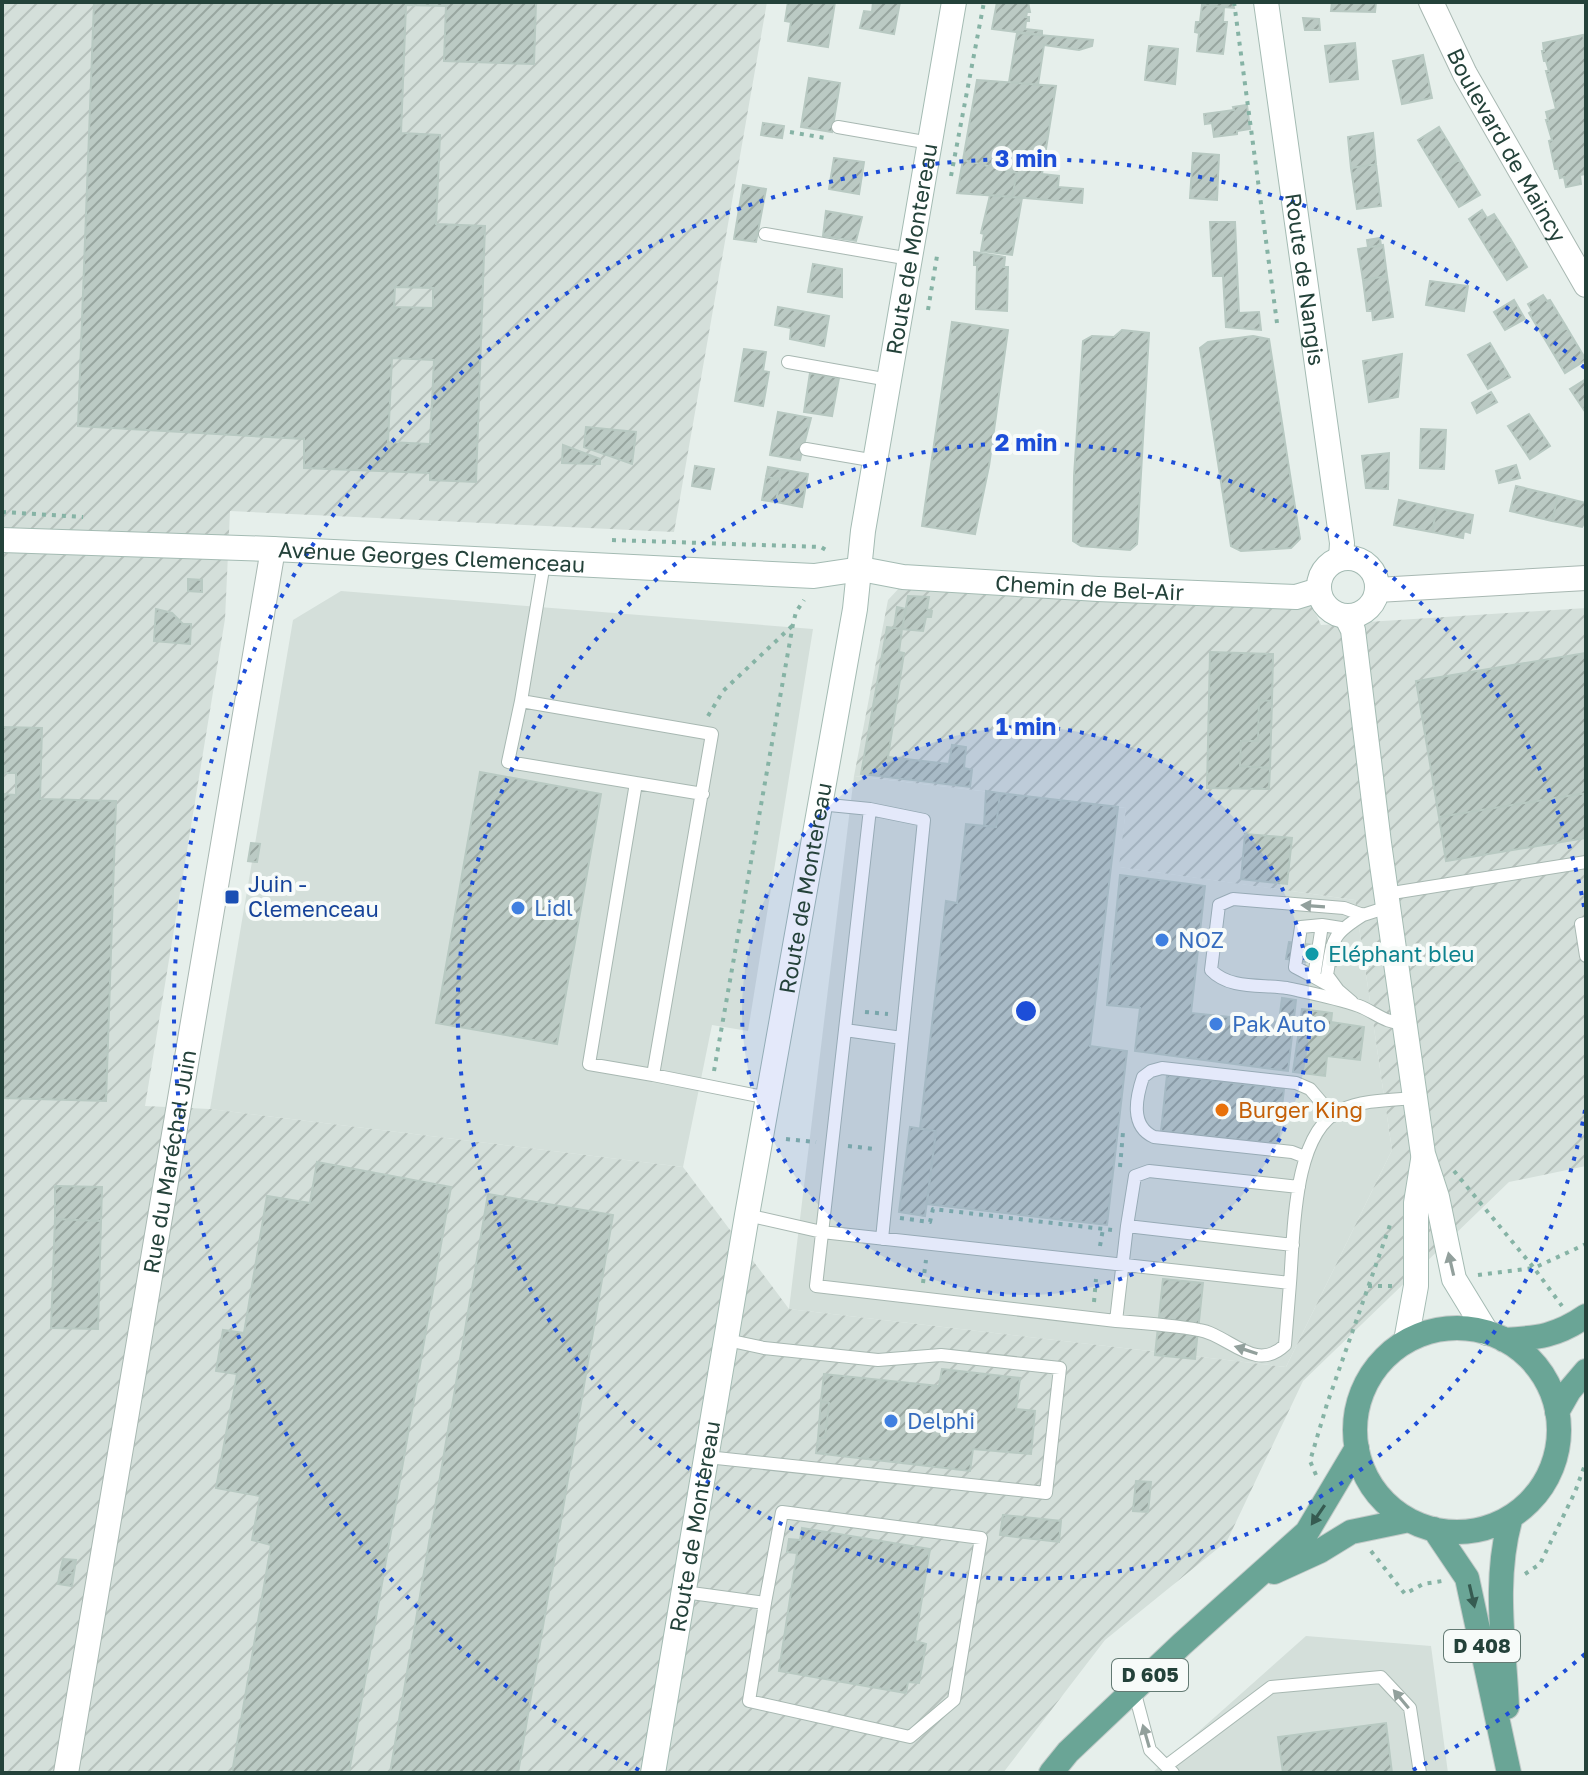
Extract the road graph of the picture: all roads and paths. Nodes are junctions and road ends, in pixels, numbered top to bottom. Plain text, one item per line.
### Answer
1 (954, 2) edge
2 (984, 2) edge
3 (1234, 2) edge
4 (1266, 2) edge
5 (1431, 2) edge
6 (838, 127) dead end
7 (930, 143) junction
8 (950, 180) dead end
9 (765, 234) dead end
10 (937, 252) dead end
11 (910, 259) junction
12 (1586, 285) edge
13 (928, 310) dead end
14 (1277, 323) dead end
15 (788, 362) dead end
16 (889, 380) junction
17 (806, 449) dead end
18 (876, 461) junction
19 (2, 540) edge
20 (273, 549) junction
21 (1341, 558) junction
22 (544, 563) junction
23 (861, 569) junction
24 (1586, 578) edge
25 (1319, 590) junction
26 (1377, 590) junction
27 (804, 600) dead end
28 (1346, 616) junction
29 (793, 624) junction
30 (521, 701) junction
31 (699, 732) junction
32 (636, 783) junction
33 (703, 794) junction
34 (819, 804) junction
35 (870, 809) junction
36 (1586, 862) edge
37 (1387, 901) junction
38 (1363, 915) junction
39 (1586, 923) edge
40 (1322, 925) junction
41 (1341, 928) junction
42 (1586, 956) edge
43 (1314, 977) junction
44 (1338, 990) junction
45 (1358, 1006) junction
46 (848, 1010) junction
47 (904, 1016) junction
48 (1404, 1022) junction
49 (845, 1030) junction
50 (902, 1038) junction
51 (653, 1075) junction
52 (711, 1087) junction
53 (768, 1098) junction
54 (1415, 1098) junction
55 (1333, 1116) junction
56 (1125, 1120) dead end
57 (786, 1139) dead end
58 (832, 1144) junction
59 (890, 1151) junction
60 (1423, 1154) junction
61 (1305, 1157) junction
62 (1448, 1162) dead end
63 (1120, 1167) dead end
64 (1299, 1187) junction
65 (1395, 1212) dead end
66 (747, 1215) junction
67 (895, 1218) dead end
68 (930, 1222) junction
69 (1127, 1226) junction
70 (1113, 1230) dead end
71 (822, 1232) junction
72 (882, 1239) junction
73 (928, 1244) junction
74 (1586, 1244) edge
75 (1293, 1245) junction
76 (1123, 1265) junction
77 (1534, 1268) junction
78 (1454, 1279) junction
79 (1290, 1283) junction
80 (922, 1299) junction
81 (1586, 1316) edge
82 (1116, 1321) junction
83 (1494, 1337) junction
84 (727, 1340) junction
85 (1406, 1341) junction
86 (1586, 1371) edge
87 (1557, 1412) junction
88 (1357, 1448) junction
89 (707, 1457) junction
90 (1586, 1462) edge
91 (1327, 1502) junction
92 (1511, 1517) junction
93 (1409, 1520) junction
94 (1434, 1529) junction
95 (1351, 1532) junction
96 (1501, 1573) junction
97 (1467, 1578) junction
98 (1254, 1582) junction
99 (684, 1592) junction
100 (765, 1603) junction
101 (1134, 1690) junction
102 (1170, 1770) edge
103 (1506, 1770) edge
104 (66, 1773) edge
105 (653, 1773) edge
106 (1051, 1773) edge
107 (1420, 1773) edge

1 - 7 main road, Route de Montereau
2 - 8 path
3 - 14 path
4 - 21 main road, Route de Nangis
5 - 12 main road, Boulevard de Maincy
6 - 7 lane
7 - 11 main road, Route de Montereau
9 - 11 lane
10 - 13 path
11 - 16 main road, Route de Montereau
15 - 16 lane
16 - 18 main road, Route de Montereau
17 - 18 lane
18 - 23 main road, Route de Montereau
19 - 20 main road, Avenue Georges Clemenceau
20 - 22 main road, Avenue Georges Clemenceau
20 - 104 main road, Rue du Maréchal Juin
21 - 25 main road
21 - 26 main road
22 - 23 main road, Avenue Georges Clemenceau
22 - 30 lane
23 - 25 main road, Chemin de Bel-Air
23 - 34 main road, Route de Montereau
24 - 26 main road
25 - 28 main road
26 - 28 main road
27 - 29 path
28 - 37 main road
29 - 31 path
29 - 52 path
30 - 31 lane
30 - 32 lane
31 - 33 lane
32 - 33 lane
32 - 51 lane
33 - 51 lane
34 - 35 lane
34 - 53 main road, Route de Montereau
35 - 46 lane
35 - 47 lane
36 - 37 lane
37 - 38 lane
37 - 48 main road
38 - 41 lane
38 -> 45 lane
39 - 42 lane
40 - 41 lane
40 - 43 lane
40 - 43 lane
41 - 44 lane
43 - 44 lane
44 - 45 lane
45 - 48 lane
46 - 47 path
46 - 49 lane
47 - 50 lane
48 - 54 main road
49 - 50 lane
49 - 58 lane
50 - 59 lane
51 - 52 lane
52 - 53 lane
53 - 66 main road, Route de Montereau
54 - 55 lane
54 - 60 main road
55 - 61 lane
55 - 61 lane
56 - 63 path
57 - 58 path
58 - 59 path
58 - 71 lane
59 - 72 lane
78 -> 60 main road
60 - 85 main road
61 - 64 lane
62 - 77 path
64 - 69 lane
64 - 75 lane
65 - 91 path
66 - 71 lane
66 - 84 main road, Route de Montereau
67 - 68 path
68 - 70 path
68 - 73 path
69 - 75 lane
69 - 76 lane
71 - 72 lane
71 - 80 lane
72 - 73 lane
73 - 76 lane
73 - 80 path
74 - 77 path
75 - 79 lane
76 - 79 lane
76 - 82 lane
77 - 78 path
78 - 83 main road
79 -> 82 lane
80 - 82 lane
81 - 83 main road
83 - 85 main road
83 - 87 main road
84 - 89 main road, Route de Montereau
84 - 89 lane
85 - 88 main road
86 - 87 main road
87 - 92 main road
88 - 91 main road, D 605
88 - 93 main road
89 - 99 main road, Route de Montereau
90 - 96 path
91 -> 98 main road, D 605
92 - 94 main road
92 - 96 main road, D 408
93 - 94 main road
93 - 95 main road, D 605
94 - 97 main road, D 408
95 - 97 path
95 - 98 main road, D 605
96 - 103 main road, D 408
97 -> 103 main road, D 408
98 - 101 main road, D 605
99 - 100 lane
99 - 105 main road, Route de Montereau
100 - 100 lane
102 -> 101 lane
101 - 106 main road, D 605
107 -> 102 lane

